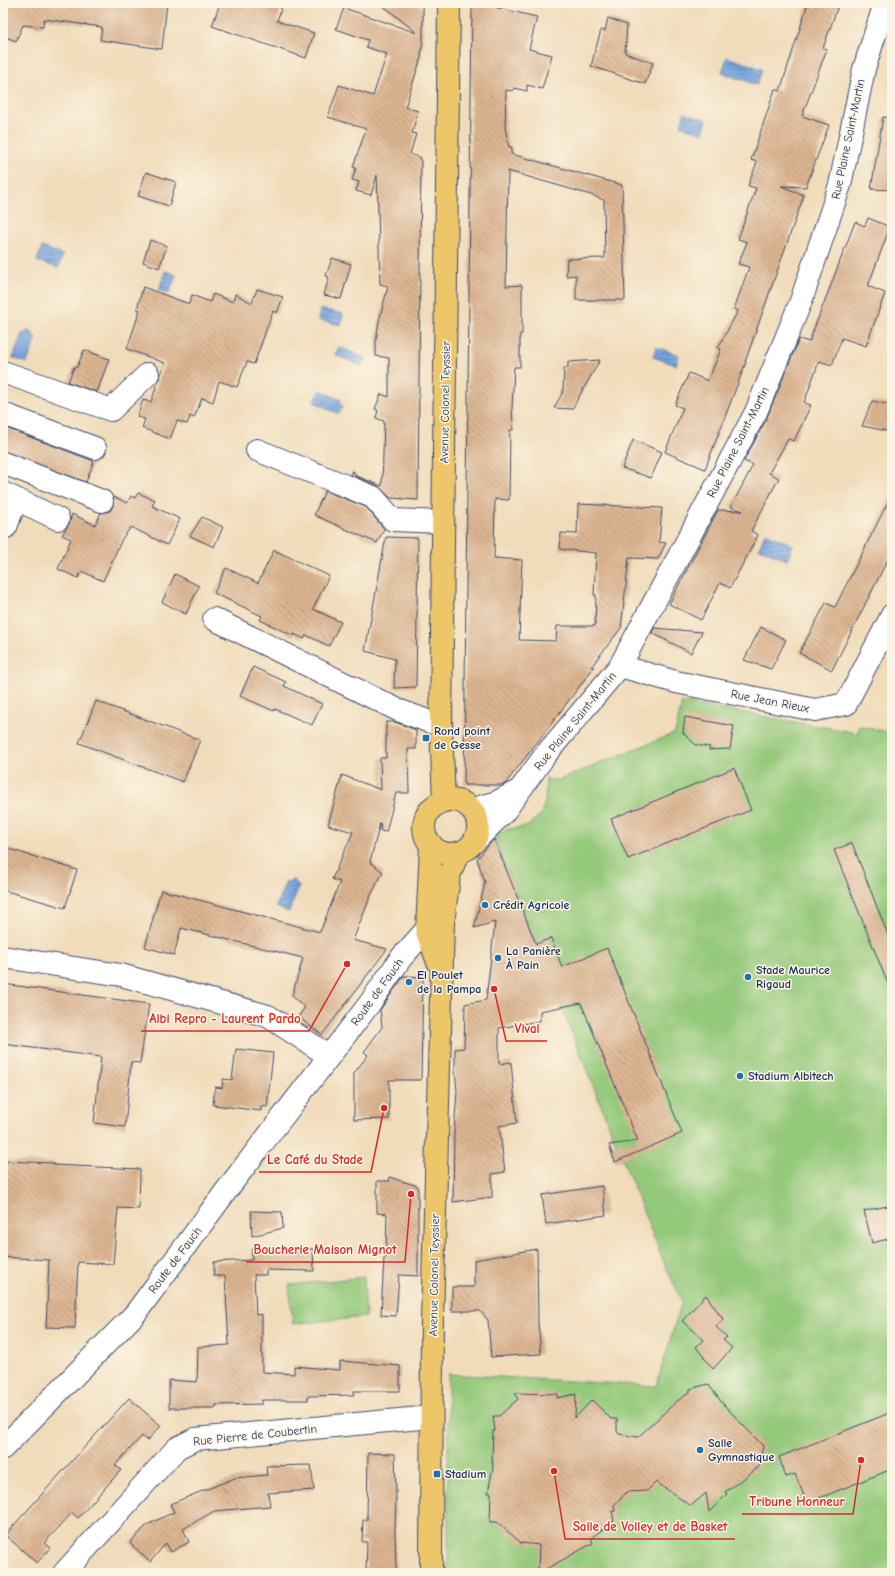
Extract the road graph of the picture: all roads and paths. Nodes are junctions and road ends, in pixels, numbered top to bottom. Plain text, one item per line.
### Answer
1 (449, 3) edge
2 (885, 3) edge
3 (3, 372) edge
4 (148, 374) dead end
5 (3, 414) edge
6 (95, 448) dead end
7 (257, 450) dead end
8 (3, 463) edge
9 (10, 497) edge
10 (102, 501) dead end
11 (58, 518) dead end
12 (443, 522) junction
13 (6, 527) dead end
14 (892, 615) edge
15 (214, 619) dead end
16 (620, 666) junction
17 (441, 726) junction
18 (521, 789) junction
19 (444, 801) junction
20 (472, 809) junction
21 (431, 844) junction
22 (466, 848) junction
23 (427, 929) junction
24 (3, 957) edge
25 (442, 977) junction
26 (329, 1056) junction
27 (431, 1417) junction
28 (3, 1448) edge
29 (64, 1573) edge
30 (431, 1573) edge

1 - 12 main road, Avenue Colonel Teyssier
2 - 16 street, Rue Plaine Saint-Martin
3 - 4 street
5 - 6 street
7 - 12 street
8 - 10 street
9 - 11 street
9 - 13 street
12 - 17 main road, Avenue Colonel Teyssier
14 - 16 street, Rue Jean Rieux
15 - 17 street
16 - 18 street, Rue Plaine Saint-Martin
17 - 19 main road, Avenue Colonel Teyssier
18 - 20 street, Rue Plaine Saint-Martin
18 - 22 street
19 - 20 main road
19 - 21 main road
20 - 22 main road
21 - 22 main road
21 - 23 main road, Avenue Colonel Teyssier
22 - 25 main road, Avenue Colonel Teyssier
23 - 25 main road, Avenue Colonel Teyssier
23 - 26 street, Route de Fauch
24 - 26 street
25 - 27 main road, Avenue Colonel Teyssier
26 - 28 street, Route de Fauch
27 - 29 street, Rue Pierre de Coubertin
27 - 30 main road, Avenue Colonel Teyssier

